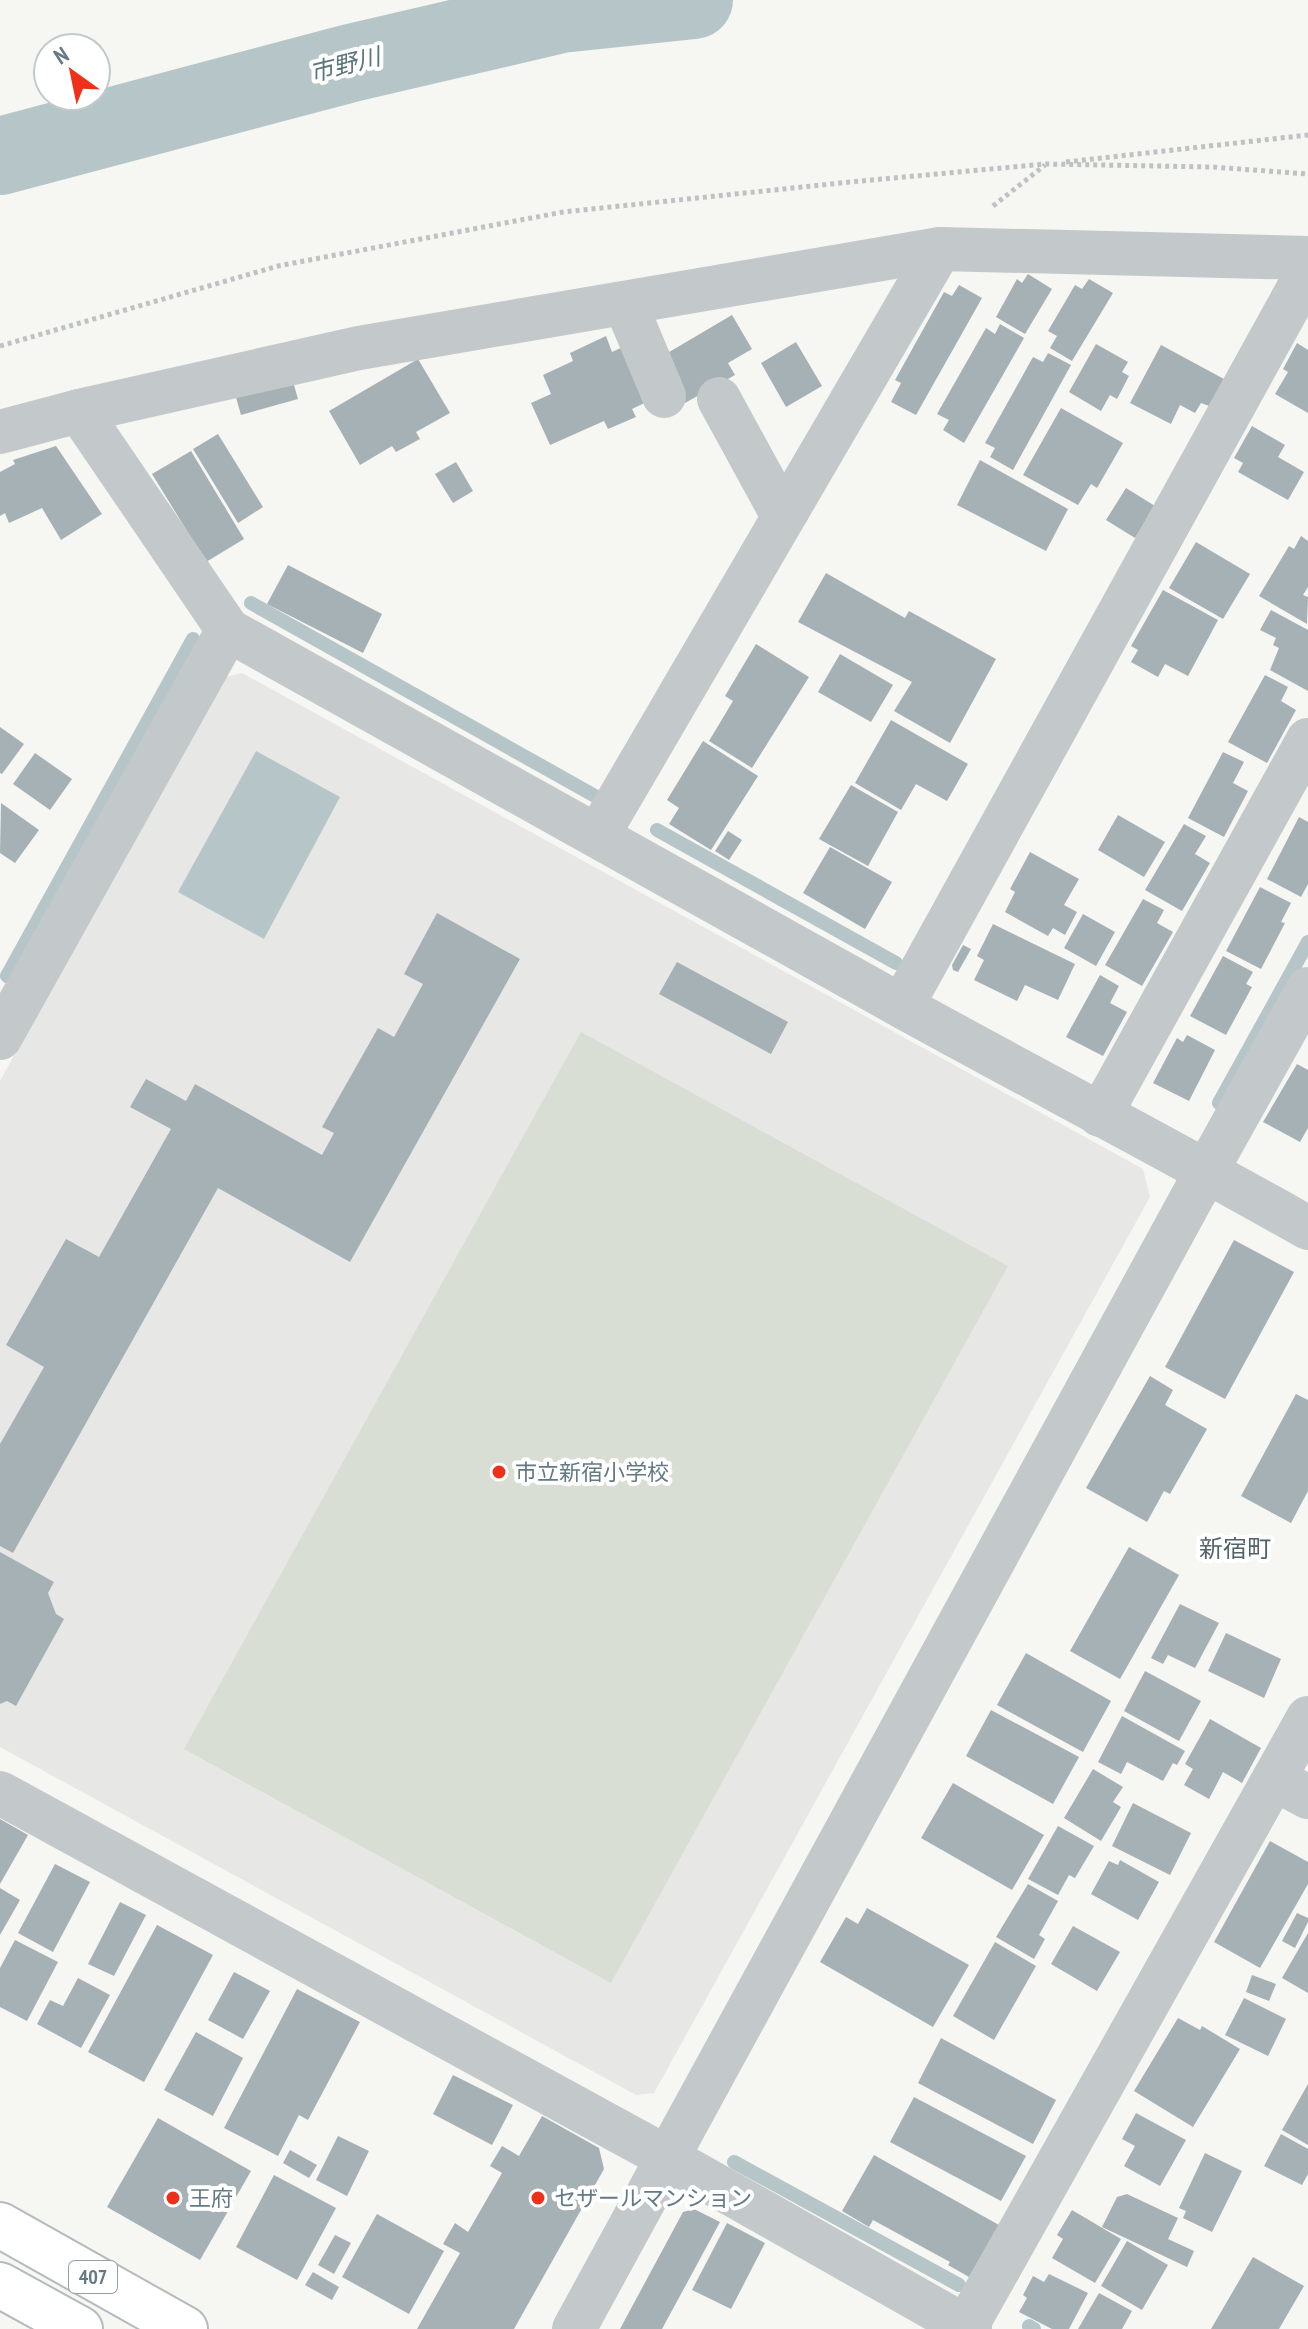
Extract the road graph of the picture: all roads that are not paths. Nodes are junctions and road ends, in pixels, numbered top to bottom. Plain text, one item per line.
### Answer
1 (940, 249) junction
2 (1308, 258) edge
3 (1308, 271) edge
4 (625, 303) junction
5 (664, 396) dead end
6 (719, 399) dead end
7 (79, 411) junction
8 (0, 432) edge
9 (788, 510) junction
10 (228, 630) junction
11 (1308, 740) edge
12 (598, 835) junction
13 (1308, 989) edge
14 (902, 1006) junction
15 (2, 1029) edge
16 (1100, 1115) junction
17 (1207, 1170) junction
18 (1308, 1228) edge
19 (1308, 1718) edge
20 (1291, 1788) edge
21 (0, 1793) edge
22 (666, 2157) junction
23 (0, 2225) edge
24 (0, 2285) edge
25 (968, 2328) edge
26 (80, 2329) edge
27 (185, 2329) edge
28 (574, 2329) edge

1 - 2 street
1 - 4 street
1 - 9 street
3 - 14 street
4 - 5 street
4 - 7 street
6 - 9 street
7 - 8 street
7 - 10 street
9 - 12 street
10 - 12 street
10 - 15 street
11 - 16 street
12 - 14 street
13 - 17 street
14 - 16 street
16 - 17 street
17 - 18 street
17 - 22 street
19 - 20 street
20 - 25 street
21 - 22 street
22 - 25 street
22 - 28 street
23 - 27 highway, 407
24 - 26 highway, 407

